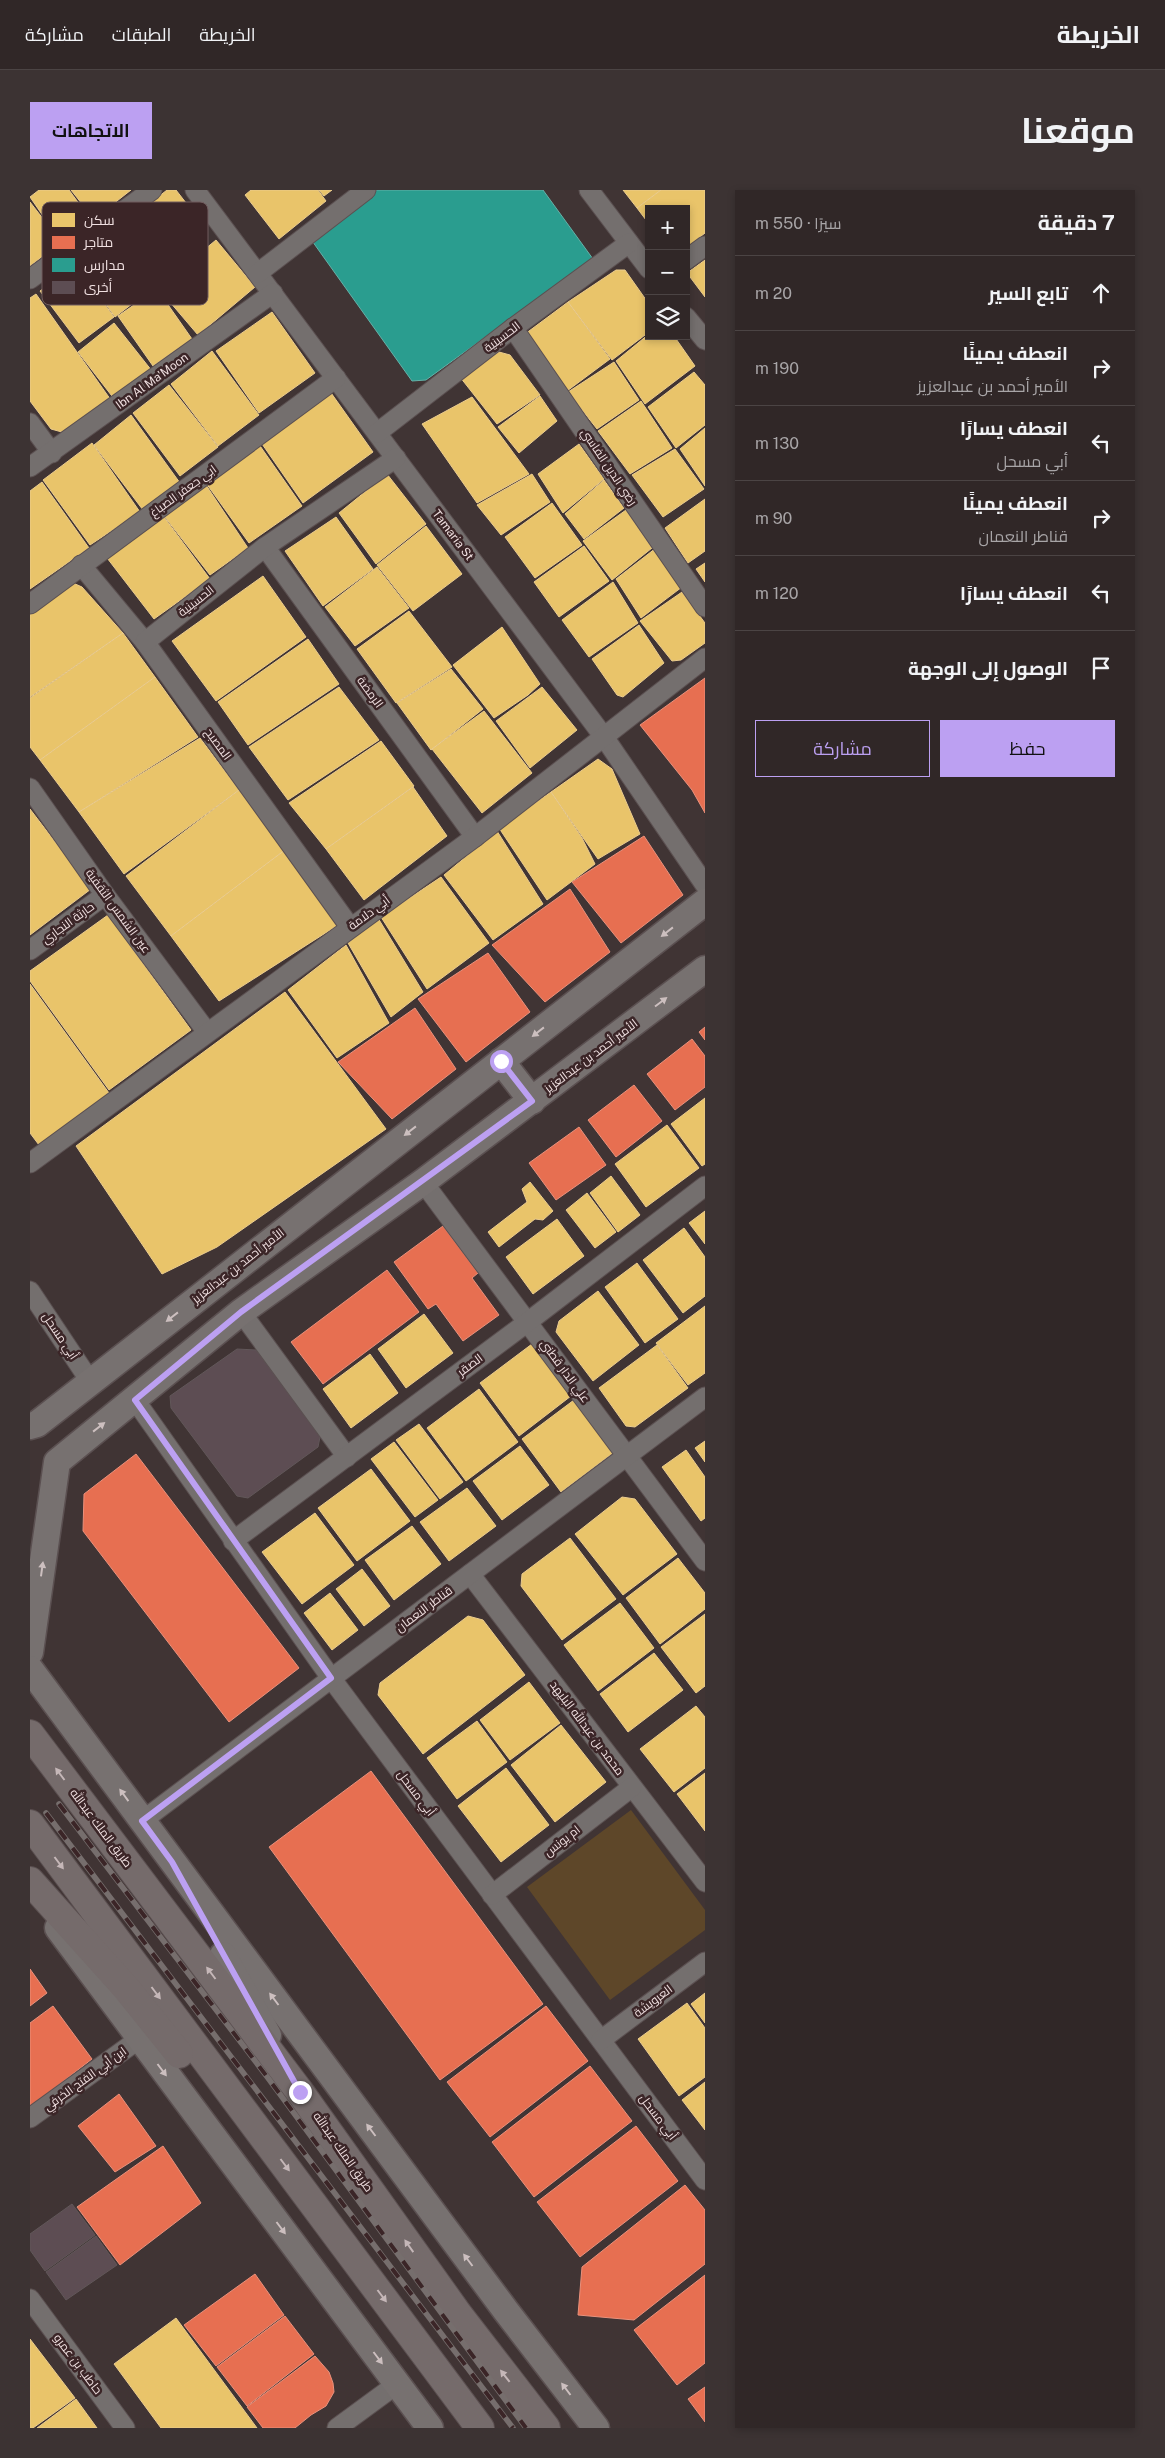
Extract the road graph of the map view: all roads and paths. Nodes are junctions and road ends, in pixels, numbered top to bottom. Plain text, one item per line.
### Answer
1 (152, 190) edge
2 (195, 190) edge
3 (366, 190) edge
4 (589, 190) edge
5 (136, 202) edge
6 (204, 202) edge
7 (208, 207) edge
8 (629, 243) junction
9 (705, 246) edge
10 (690, 257) edge
11 (645, 264) edge
12 (42, 270) edge
13 (258, 273) junction
14 (30, 279) edge
15 (273, 292) junction
16 (690, 322) edge
17 (513, 328) junction
18 (705, 340) edge
19 (336, 378) junction
20 (30, 423) edge
21 (377, 433) junction
22 (52, 453) junction
23 (396, 458) junction
24 (30, 467) edge
25 (264, 547) junction
26 (81, 565) junction
27 (30, 604) edge
28 (705, 607) edge
29 (144, 642) junction
30 (705, 658) edge
31 (604, 737) junction
32 (30, 788) edge
33 (475, 837) junction
34 (705, 884) edge
35 (105, 895) junction
36 (705, 902) edge
37 (350, 927) junction
38 (30, 950) edge
39 (705, 969) edge
40 (208, 1032) junction
41 (501, 1061) junction
42 (532, 1101) junction
43 (30, 1163) edge
44 (423, 1182) junction
45 (705, 1186) edge
46 (30, 1291) edge
47 (241, 1312) junction
48 (528, 1321) junction
49 (90, 1381) junction
50 (705, 1397) edge
51 (135, 1400) junction
52 (30, 1426) edge
53 (626, 1457) junction
54 (347, 1458) junction
55 (234, 1541) junction
56 (705, 1561) edge
57 (470, 1574) junction
58 (30, 1652) edge
59 (30, 1669) edge
60 (331, 1678) junction
61 (30, 1734) edge
62 (632, 1787) junction
63 (142, 1821) junction
64 (30, 1824) edge
65 (172, 1862) junction
66 (30, 1881) edge
67 (705, 1882) edge
68 (30, 1889) edge
69 (492, 1895) junction
70 (705, 1962) edge
71 (140, 2039) junction
72 (601, 2040) junction
73 (300, 2092) junction
74 (30, 2118) edge
75 (264, 2138) junction
76 (705, 2180) edge
77 (30, 2299) edge
78 (397, 2384) junction
79 (125, 2428) edge
80 (337, 2428) edge
81 (430, 2428) edge
82 (480, 2428) edge
83 (546, 2428) edge
84 (596, 2428) edge

1 - 5 street
2 - 6 street, Tamaria St
3 - 13 street
4 - 8 street
7 - 13 street, Tamaria St
8 - 11 street
8 - 17 street, الحسينية
9 - 10 street
12 - 14 street
13 - 15 street, Tamaria St
15 - 19 street, Tamaria St
15 - 22 street, Ibn Al Ma'Moon
16 - 18 street
17 - 21 street, الحسينية
17 - 28 street, رضي الدين الفاسي
19 - 21 street, Tamaria St
19 - 26 street, ابي جعفر الصباغ
20 - 22 street
21 - 23 street, Tamaria St
22 - 24 street, Ibn Al Ma'Moon
23 - 25 street, الحسينية
23 - 31 street, Tamaria St
25 - 29 street, الحسينية
25 - 33 street, الرمضة
26 - 27 street, ابي جعفر الصباغ
26 - 29 street, المصبح
29 - 37 street, المصبح
30 - 31 street, أبي دلامة
31 - 33 street, أبي دلامة
31 - 34 street, Tamaria St
32 - 35 street, عين الشمس الثقفية
33 - 37 street, أبي دلامة
35 - 38 street, حارثة النجاري
35 - 40 street, عين الشمس الثقفية
36 -> 41 street, الأمير أحمد بن عبدالعزيز
37 - 40 street, أبي دلامة
42 -> 39 street, الأمير أحمد بن عبدالعزيز
40 - 43 street, أبي دلامة
41 - 42 street
41 -> 49 street, الأمير أحمد بن عبدالعزيز
42 - 44 street, الأمير أحمد بن عبدالعزيز
44 - 47 street, الأمير أحمد بن عبدالعزيز
44 - 48 street, علي الدار قطني
45 - 48 street, الصقر
46 - 49 street, أبي مسحل
47 - 51 street, الأمير أحمد بن عبدالعزيز
47 - 54 street
48 - 53 street, علي الدار قطني
48 - 54 street, الصقر
49 - 52 street, الأمير أحمد بن عبدالعزيز
50 - 53 street, قناطر النعمان
51 - 55 street, أبي مسحل
58 -> 51 street, الأمير أحمد بن عبدالعزيز
53 - 56 street, علي الدار قطني
53 - 57 street, قناطر النعمان
54 - 55 street, الصقر
55 - 60 street, أبي مسحل
57 - 60 street, قناطر النعمان
57 - 62 street, محمد بن عبدالله البليهد
63 -> 59 street
60 - 63 street, قناطر النعمان
60 - 69 street, أبي مسحل
73 -> 61 highway, طريق الملك عبدالله
62 - 67 street, محمد بن عبدالله البليهد
62 - 69 street, ام يونس
63 - 65 street
64 -> 75 highway
65 - 73 street
84 -> 65 street
66 - 75 highway
68 - 71 street
69 - 72 street, أبي مسحل
70 - 72 street, العرويشة
71 - 74 street, ابن أبي الفتح الخرفي
71 -> 78 street
72 - 76 street, أبي مسحل
83 -> 73 highway, طريق الملك عبدالله
75 -> 82 highway
77 - 79 street, حاطب بن عمرو
78 - 80 street
78 - 81 street

